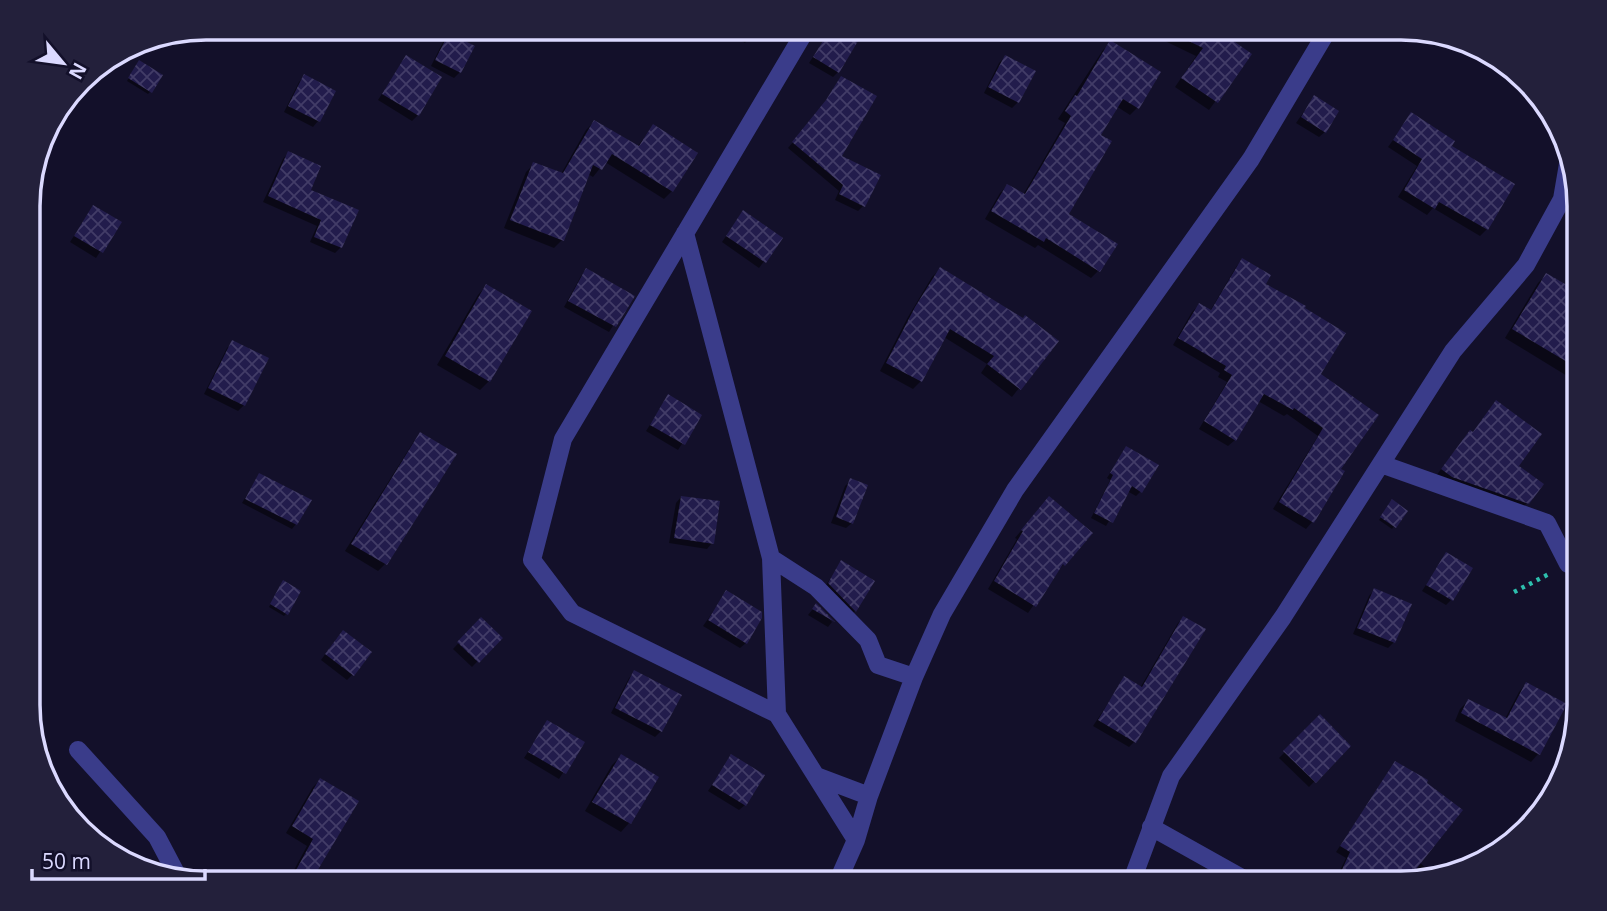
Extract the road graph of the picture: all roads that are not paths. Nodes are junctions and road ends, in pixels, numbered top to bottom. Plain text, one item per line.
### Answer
1 (800, 40) edge
2 (1322, 40) edge
3 (1565, 183) edge
4 (685, 233) junction
5 (1381, 464) junction
6 (771, 558) junction
7 (1566, 560) edge
8 (914, 677) junction
9 (777, 714) junction
10 (78, 750) dead end
11 (816, 776) junction
12 (869, 796) junction
13 (1152, 827) junction
14 (856, 840) junction
15 (173, 867) edge
16 (843, 870) edge
17 (1136, 870) edge
18 (1228, 870) edge

1 - 4 street
2 - 8 street
3 - 5 street
4 - 6 street
4 - 9 street
5 - 7 street
5 - 13 street
6 - 8 street
6 - 9 street
8 - 12 street
9 - 11 street
10 - 15 street
11 - 12 street
11 - 14 street
12 - 14 street
13 - 17 street
13 - 18 street
14 - 16 street

